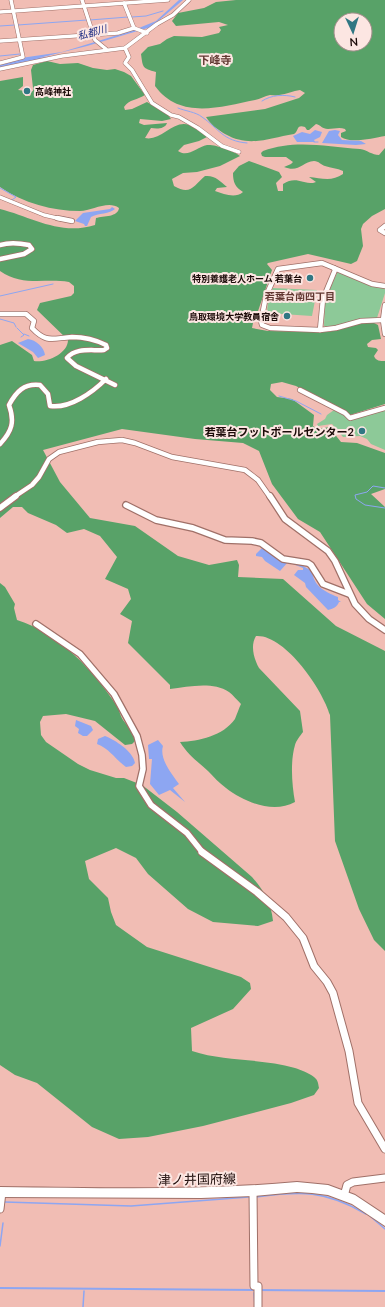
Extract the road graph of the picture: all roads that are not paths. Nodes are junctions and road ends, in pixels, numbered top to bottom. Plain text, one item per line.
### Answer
1 (11, 0) edge
2 (82, 0) edge
3 (168, 0) edge
4 (189, 0) edge
5 (143, 1) edge
6 (124, 3) junction
7 (84, 6) junction
8 (14, 11) junction
9 (0, 12) edge
10 (135, 29) junction
11 (147, 33) junction
12 (92, 34) junction
13 (19, 40) junction
14 (0, 41) edge
15 (125, 48) junction
16 (106, 49) junction
17 (0, 63) edge
18 (0, 69) edge
19 (239, 152) dead end
20 (0, 197) edge
21 (72, 221) dead end
22 (385, 226) edge
23 (385, 233) edge
24 (0, 245) edge
25 (0, 259) edge
26 (334, 268) junction
27 (385, 286) edge
28 (385, 305) edge
29 (0, 314) edge
30 (383, 320) junction
31 (320, 330) junction
32 (385, 334) edge
33 (106, 380) junction
34 (115, 385) dead end
35 (300, 390) dead end
36 (385, 408) edge
37 (0, 444) edge
38 (126, 505) dead end
39 (0, 508) edge
40 (349, 594) junction
41 (36, 624) dead end
42 (385, 630) edge
43 (385, 1149) edge
44 (385, 1178) edge
45 (253, 1191) junction
46 (1, 1192) edge
47 (344, 1196) junction
48 (0, 1208) edge
49 (385, 1222) edge
50 (258, 1307) edge

1 - 8 street
2 - 7 street
3 - 5 street
4 - 11 street
5 - 6 street
6 - 7 street
6 - 10 street
7 - 8 street
7 - 12 street
8 - 9 street
8 - 13 street
10 - 11 street
10 - 12 street
11 - 15 street
12 - 13 street
12 - 16 street
13 - 14 street
13 - 17 street
15 - 16 street
15 - 19 street
16 - 18 street
20 - 21 street
22 - 23 street
24 - 25 street
26 - 27 street
26 - 31 street
26 - 31 street
28 - 30 street
29 - 33 street
30 - 31 street
30 - 32 street
33 - 34 street
33 - 37 street
35 - 36 street
38 - 40 street
39 - 40 street
40 - 42 street
41 - 43 street
44 - 47 street
45 - 46 main road, 津ノ井国府線
45 - 47 main road, 津ノ井国府線
45 - 50 street
46 - 48 street
47 - 49 main road, 津ノ井国府線

